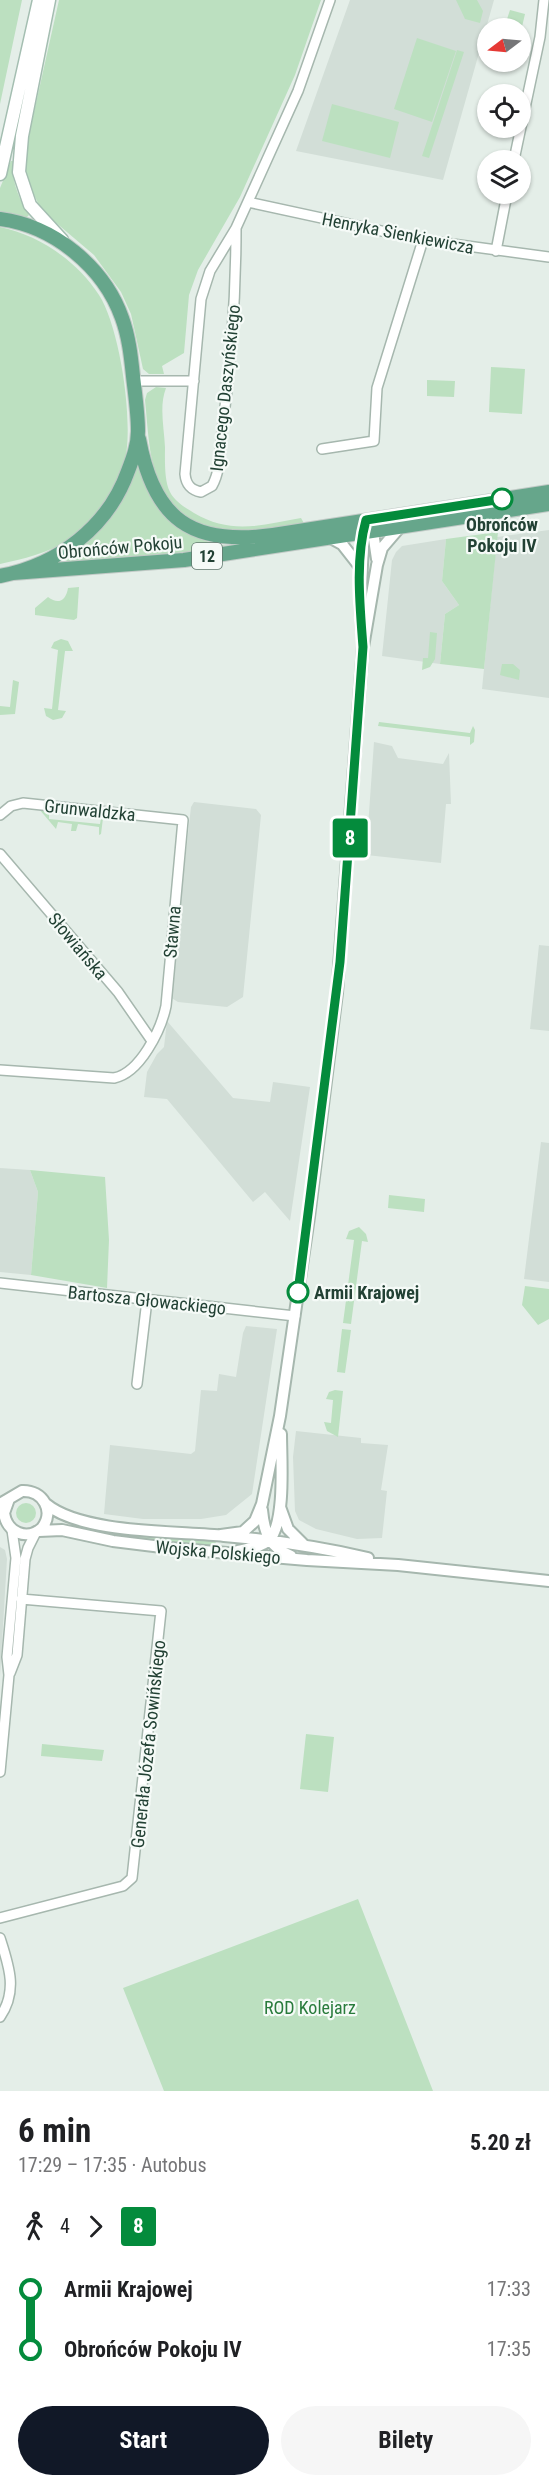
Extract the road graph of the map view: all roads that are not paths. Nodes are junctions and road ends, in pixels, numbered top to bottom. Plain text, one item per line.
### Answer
1 (39, 0) edge
2 (49, 0) edge
3 (330, 0) edge
4 (544, 0) edge
5 (516, 150) edge
6 (0, 174) edge
7 (248, 202) junction
8 (505, 204) edge
9 (0, 219) edge
10 (236, 228) junction
11 (423, 240) junction
12 (65, 243) junction
13 (496, 252) junction
14 (549, 257) edge
15 (134, 381) junction
16 (194, 381) junction
17 (138, 431) junction
18 (322, 449) dead end
19 (549, 492) edge
20 (549, 504) edge
21 (400, 527) junction
22 (367, 528) junction
23 (331, 537) junction
24 (377, 565) junction
25 (360, 567) junction
26 (7, 575) edge
27 (363, 647) junction
28 (0, 815) edge
29 (183, 820) joint
30 (0, 854) edge
31 (152, 1041) junction
32 (0, 1070) edge
33 (0, 1283) edge
34 (147, 1300) junction
35 (295, 1316) junction
36 (137, 1384) dead end
37 (280, 1416) junction
38 (4, 1501) edge
39 (262, 1503) junction
40 (46, 1504) junction
41 (280, 1505) junction
42 (7, 1526) edge
43 (38, 1532) junction
44 (221, 1535) junction
45 (268, 1540) junction
46 (303, 1544) junction
47 (220, 1552) junction
48 (302, 1560) junction
49 (398, 1564) junction
50 (549, 1581) edge
51 (21, 1599) junction
52 (9, 1675) junction
53 (0, 1772) edge
54 (0, 1918) edge
55 (0, 1938) edge
56 (0, 2017) edge

1 - 6 main road
2 - 12 main road
3 - 7 street, Ignacego Daszyńskiego
4 - 5 street
7 - 10 street, Ignacego Daszyńskiego
7 - 11 street, Henryka Sienkiewicza
8 - 13 street
9 - 12 main road, 12
10 - 16 street, Ignacego Daszyńskiego
10 - 16 street, Ignacego Daszyńskiego
11 - 13 street, Henryka Sienkiewicza
11 - 18 street
12 - 15 main road, 12
13 - 14 street, Henryka Sienkiewicza
15 - 16 street, Ignacego Daszyńskiego
15 - 17 main road, 12
17 - 22 main road, Obrońców Pokoju / 12
17 - 26 main road, 12
19 - 22 main road, Obrońców Pokoju / 12
20 - 21 main road, Obrońców Pokoju / 12
21 - 22 main road, Obrońców Pokoju / 12
21 - 24 street
22 - 23 main road, Obrońców Pokoju / 12
22 - 24 street
22 - 25 street
23 - 25 street
23 - 26 main road, Obrońców Pokoju / 12
24 - 27 street
25 - 27 street
27 - 35 street
28 - 29 street, Grunwaldzka
29 - 31 street, Stawna
30 - 31 street, Słowiańska
31 - 32 street, Stawna
33 - 34 street, Bartosza Głowackiego
34 - 35 street, Bartosza Głowackiego
34 - 36 street
35 - 37 street
37 - 39 street
37 - 41 street
38 - 40 street
38 - 42 street
39 - 44 street
39 - 45 street
40 - 43 street
40 - 44 street, Wojska Polskiego
41 - 45 street
41 - 46 street
42 - 43 street
42 - 52 street
43 - 47 street, Wojska Polskiego
43 - 51 street
44 - 45 street, Wojska Polskiego
45 - 46 street, Wojska Polskiego
45 - 47 street
45 - 48 street
46 - 49 street, Wojska Polskiego
47 - 48 street, Wojska Polskiego
48 - 49 street, Wojska Polskiego
49 - 50 street, Wojska Polskiego
51 - 52 street
51 - 54 street, Generała Józefa Sowińskiego
52 - 53 street
55 - 56 street

